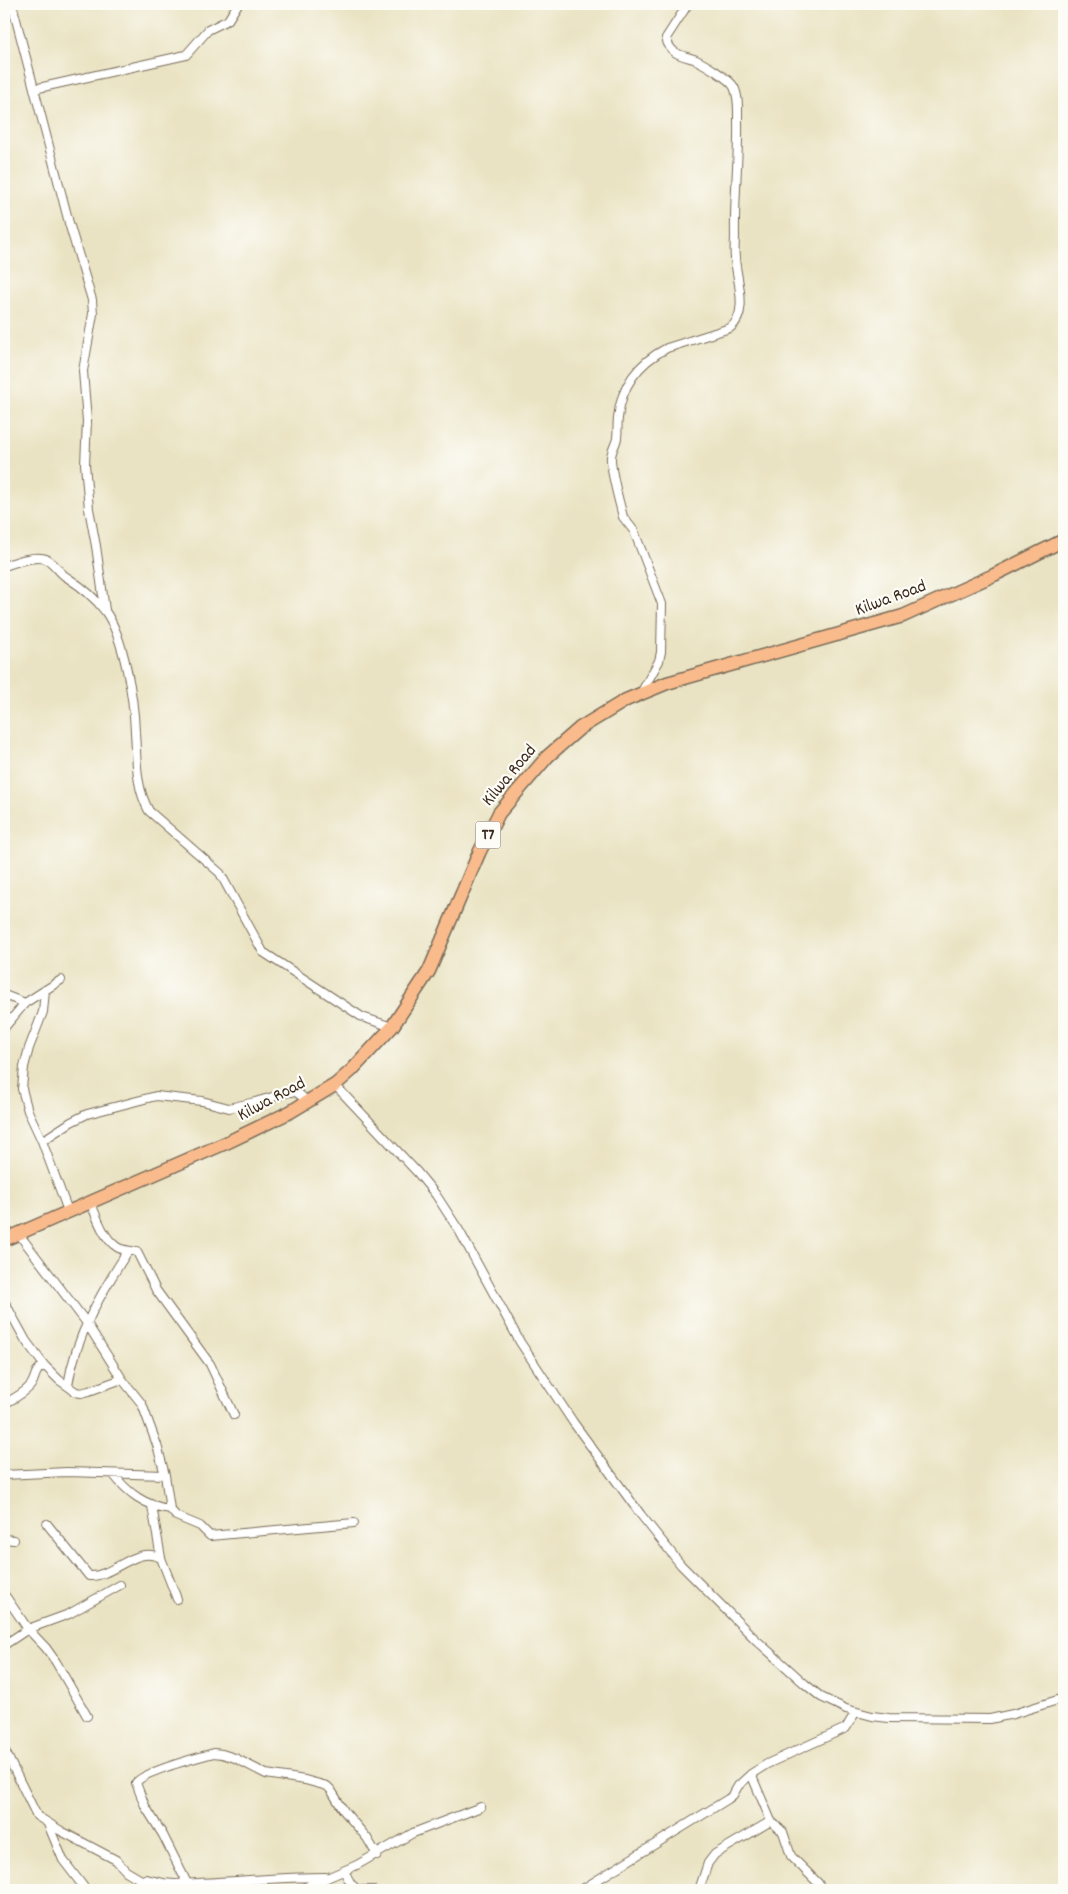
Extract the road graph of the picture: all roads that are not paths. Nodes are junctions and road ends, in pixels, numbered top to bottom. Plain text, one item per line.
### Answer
1 (12, 4) edge
2 (238, 4) edge
3 (688, 4) edge
4 (34, 89) junction
5 (1064, 540) edge
6 (4, 566) edge
7 (104, 610) junction
8 (641, 693) junction
9 (61, 980) dead end
10 (45, 990) junction
11 (4, 995) edge
12 (25, 1004) junction
13 (392, 1027) junction
14 (4, 1028) edge
15 (336, 1084) junction
16 (308, 1102) junction
17 (42, 1141) junction
18 (90, 1201) junction
19 (68, 1211) junction
20 (18, 1233) junction
21 (4, 1240) edge
22 (128, 1251) junction
23 (4, 1301) edge
24 (86, 1322) junction
25 (44, 1365) junction
26 (122, 1379) junction
27 (68, 1385) junction
28 (4, 1404) edge
29 (234, 1415) dead end
30 (113, 1474) junction
31 (165, 1474) junction
32 (4, 1475) edge
33 (152, 1506) junction
34 (170, 1509) junction
35 (354, 1523) dead end
36 (47, 1524) dead end
37 (4, 1539) edge
38 (14, 1540) dead end
39 (161, 1558) junction
40 (120, 1585) dead end
41 (4, 1594) edge
42 (177, 1599) dead end
43 (28, 1628) junction
44 (4, 1644) edge
45 (1064, 1698) edge
46 (856, 1713) junction
47 (87, 1716) dead end
48 (4, 1749) edge
49 (751, 1774) junction
50 (481, 1807) dead end
51 (770, 1821) junction
52 (48, 1824) junction
53 (377, 1855) junction
54 (344, 1871) junction
55 (133, 1875) junction
56 (329, 1877) junction
57 (187, 1883) junction
58 (86, 1890) edge
59 (158, 1890) edge
60 (299, 1890) edge
61 (358, 1890) edge
62 (363, 1890) edge
63 (373, 1890) edge
64 (581, 1890) edge
65 (699, 1890) edge
66 (822, 1890) edge

1 - 4 street
2 - 4 street
3 - 8 street
4 - 7 street
5 - 8 highway, Kilwa Road / T7
6 - 7 street
7 - 13 street
8 - 13 highway, Kilwa Road / T7
9 - 10 street
10 - 12 street
10 - 17 street
11 - 12 street
12 - 14 street
13 - 15 highway, Kilwa Road / T7
15 - 16 highway, Kilwa Road / T7
15 - 46 street
16 - 17 street
16 - 18 highway, Kilwa Road / T7
17 - 19 street
18 - 19 highway, Kilwa Road / T7
18 - 22 street
19 - 20 highway, Kilwa Road / T7
20 - 21 highway, Kilwa Road / T7
20 - 24 street
22 - 24 street
22 - 29 street
23 - 25 street
24 - 26 street
24 - 27 street
25 - 27 street
25 - 28 street
26 - 27 street
26 - 31 street
30 - 31 street
30 - 32 street
30 - 33 street
31 - 34 street
33 - 34 street
33 - 39 street
34 - 35 street
36 - 39 street
37 - 38 street
39 - 42 street
40 - 43 street
41 - 43 street
43 - 44 street
43 - 47 street
45 - 46 street
46 - 49 street
48 - 52 street
49 - 51 street
49 - 64 street
50 - 53 street
51 - 65 street
51 - 66 street
52 - 55 street
52 - 58 street
53 - 54 street
53 - 57 street
54 - 56 street
54 - 61 street
55 - 57 street
55 - 59 street
56 - 57 street
56 - 60 street
62 - 63 street

